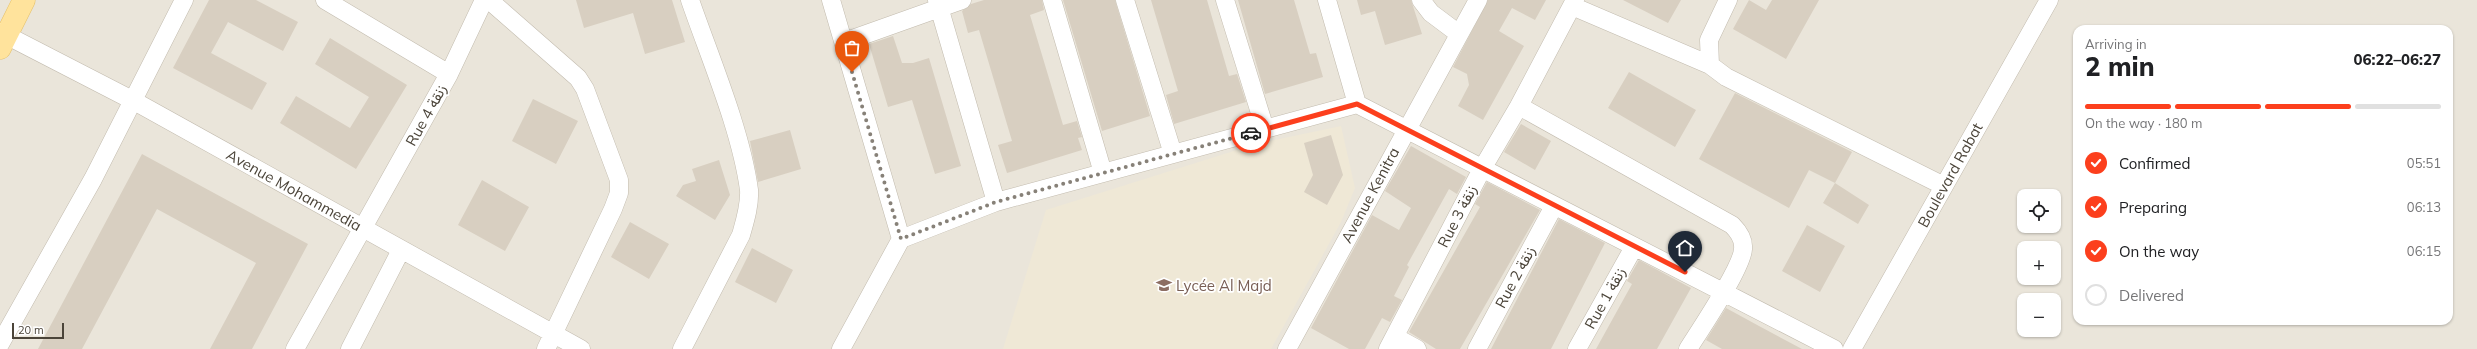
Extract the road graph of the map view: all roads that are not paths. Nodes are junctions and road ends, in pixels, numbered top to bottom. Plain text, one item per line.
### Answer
1 (24, 0) edge
2 (184, 0) edge
3 (325, 0) edge
4 (484, 0) edge
5 (489, 0) edge
6 (690, 0) edge
7 (832, 0) edge
8 (962, 0) edge
9 (1052, 0) edge
10 (1125, 0) edge
11 (1225, 0) edge
12 (1327, 0) edge
13 (1421, 0) edge
14 (1478, 0) edge
15 (1728, 0) edge
16 (2049, 0) edge
17 (1574, 3) edge
18 (938, 4) edge
19 (1459, 34) junction
20 (2, 35) edge
21 (844, 42) junction
22 (1710, 65) junction
23 (449, 74) junction
24 (134, 101) junction
25 (1357, 104) junction
26 (1519, 106) junction
27 (1265, 129) junction
28 (1405, 129) junction
29 (1173, 154) junction
30 (1482, 169) junction
31 (1103, 173) junction
32 (1944, 186) junction
33 (996, 202) junction
34 (1554, 206) junction
35 (362, 228) junction
36 (901, 239) junction
37 (1634, 247) junction
38 (401, 250) junction
39 (1724, 291) junction
40 (550, 342) edge
41 (1392, 343) edge
42 (0, 344) edge
43 (295, 349) edge
44 (350, 349) edge
45 (581, 349) edge
46 (682, 349) edge
47 (841, 349) edge
48 (1287, 349) edge
49 (1417, 349) edge
50 (1477, 349) edge
51 (1576, 349) edge
52 (1688, 349) edge
53 (1834, 349) edge
54 (1852, 349) edge

1 - 20 main road
2 - 24 street
3 - 23 street
4 - 23 street, Rue 4 زنقة
5 - 40 street
6 - 46 street
7 - 21 street
8 - 18 street
9 - 31 street
10 - 29 street
11 - 27 street
12 - 25 street
13 - 19 street
14 - 19 street, Avenue Kenitra
15 - 22 street
16 - 32 street, Boulevard Rabat
17 - 22 street
17 - 26 street, Rue 3 زنقة
18 - 21 street
18 - 33 street
19 - 28 street, Avenue Kenitra
20 - 24 street, Avenue Mohammedia
21 - 36 street
22 - 32 street
23 - 35 street, Rue 4 زنقة
24 - 35 street, Avenue Mohammedia
24 - 42 street
25 - 27 street
25 - 28 street
26 - 30 street, Rue 3 زنقة
26 - 39 street
27 - 29 street
28 - 30 street
28 - 48 street, Avenue Kenitra
29 - 31 street
30 - 34 street
30 - 41 street, Rue 3 زنقة
31 - 33 street
32 - 54 street, Boulevard Rabat
33 - 36 street
34 - 37 street
34 - 50 street, Rue 2 زنقة
35 - 38 street, Avenue Mohammedia
35 - 43 street, Rue 4 زنقة
36 - 47 street
37 - 39 street
37 - 51 street, Rue 1 زنقة
38 - 40 street, Avenue Mohammedia
38 - 44 street
39 - 52 street
39 - 53 street
40 - 45 street, Avenue Mohammedia
41 - 49 street

